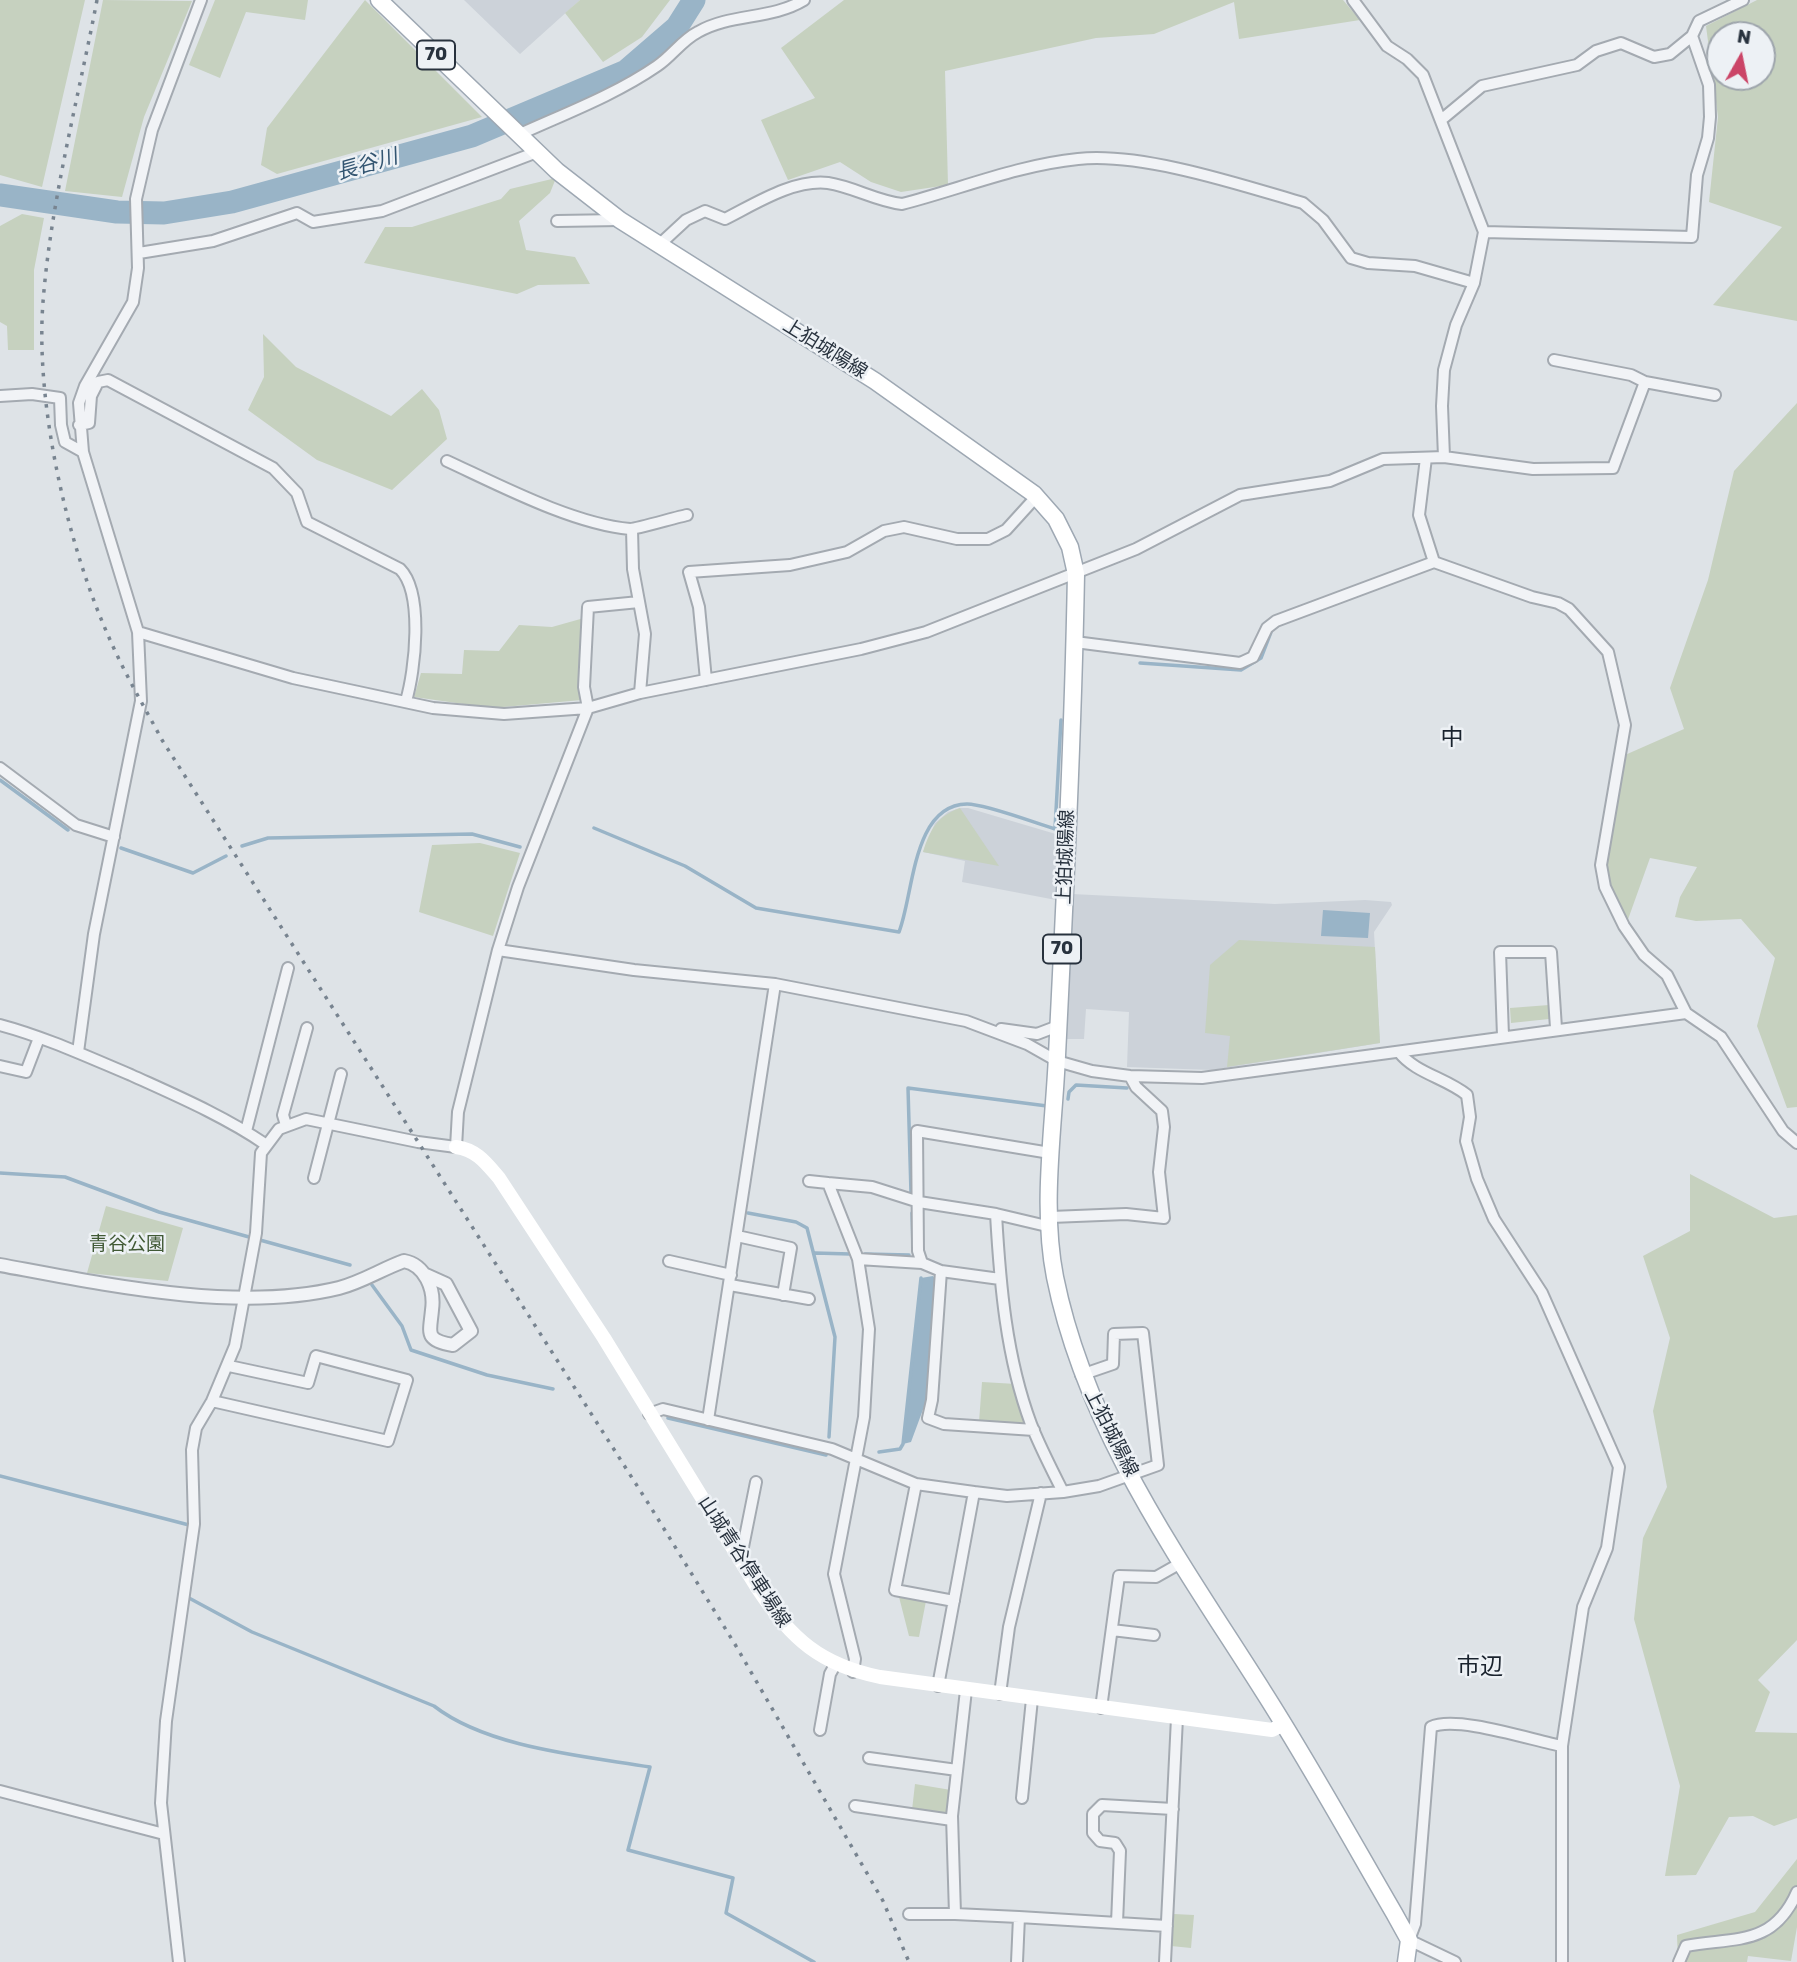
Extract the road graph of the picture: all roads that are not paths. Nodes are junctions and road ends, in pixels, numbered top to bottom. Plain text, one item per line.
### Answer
1 (201, 0) edge
2 (379, 0) edge
3 (804, 0) edge
4 (1353, 0) edge
5 (1743, 0) edge
6 (1692, 36) junction
7 (1441, 120) junction
8 (515, 132) junction
9 (537, 152) junction
10 (620, 219) junction
11 (557, 221) dead end
12 (1484, 232) junction
13 (659, 245) junction
14 (139, 253) junction
15 (1474, 283) junction
16 (1554, 360) dead end
17 (1645, 382) junction
18 (1715, 395) dead end
19 (0, 396) edge
20 (79, 425) junction
21 (83, 452) junction
22 (1444, 457) junction
23 (1426, 458) junction
24 (447, 461) dead end
25 (1036, 497) junction
26 (688, 515) dead end
27 (632, 529) junction
28 (1434, 562) junction
29 (1076, 575) junction
30 (639, 602) junction
31 (138, 632) junction
32 (1075, 642) junction
33 (706, 680) junction
34 (640, 693) junction
35 (406, 701) junction
36 (588, 708) junction
37 (0, 768) edge
38 (114, 836) junction
39 (498, 950) junction
40 (288, 968) dead end
41 (775, 984) junction
42 (1686, 1013) junction
43 (0, 1025) edge
44 (1058, 1026) junction
45 (988, 1027) junction
46 (307, 1028) dead end
47 (1556, 1028) junction
48 (1503, 1036) junction
49 (39, 1038) junction
50 (78, 1052) junction
51 (1399, 1052) junction
52 (1057, 1061) junction
53 (0, 1066) edge
54 (341, 1074) dead end
55 (1130, 1076) junction
56 (328, 1123) junction
57 (286, 1125) junction
58 (246, 1131) junction
59 (1797, 1143) edge
60 (265, 1144) junction
61 (456, 1147) junction
62 (1050, 1153) junction
63 (314, 1178) dead end
64 (809, 1181) dead end
65 (828, 1183) junction
66 (919, 1202) junction
67 (996, 1214) junction
68 (1051, 1222) junction
69 (737, 1236) junction
70 (858, 1259) junction
71 (669, 1261) dead end
72 (922, 1263) junction
73 (0, 1265) edge
74 (941, 1271) junction
75 (426, 1275) junction
76 (1000, 1279) junction
77 (730, 1280) junction
78 (783, 1295) junction
79 (244, 1296) junction
80 (809, 1299) dead end
81 (229, 1366) junction
82 (1082, 1375) junction
83 (212, 1401) junction
84 (649, 1414) junction
85 (708, 1420) junction
86 (1034, 1430) junction
87 (856, 1459) junction
88 (1131, 1475) junction
89 (756, 1482) dead end
90 (916, 1483) junction
91 (974, 1492) junction
92 (1063, 1492) junction
93 (1041, 1493) junction
94 (737, 1555) junction
95 (1179, 1564) junction
96 (954, 1601) junction
97 (1112, 1630) junction
98 (1154, 1635) dead end
99 (835, 1665) junction
100 (853, 1672) junction
101 (938, 1686) junction
102 (966, 1690) junction
103 (1000, 1694) junction
104 (1032, 1699) junction
105 (1101, 1708) junction
106 (1177, 1718) junction
107 (1284, 1724) junction
108 (820, 1730) dead end
109 (1562, 1746) junction
110 (869, 1758) dead end
111 (957, 1770) junction
112 (0, 1791) edge
113 (1022, 1798) dead end
114 (855, 1806) dead end
115 (1173, 1809) junction
116 (953, 1820) junction
117 (164, 1834) junction
118 (1797, 1892) edge
119 (909, 1914) dead end
120 (955, 1914) junction
121 (1018, 1917) junction
122 (1117, 1923) junction
123 (1167, 1926) junction
124 (1409, 1940) junction
125 (179, 1962) edge
126 (1017, 1962) edge
127 (1165, 1962) edge
128 (1406, 1962) edge
129 (1455, 1962) edge
130 (1562, 1962) edge
131 (1679, 1962) edge

1 - 14 street
2 - 8 main road, 上狛城陽線 / 70
3 - 8 street
4 - 7 street
5 - 6 street
6 - 7 street
6 - 12 street
7 - 12 street
8 - 9 main road, 上狛城陽線 / 70
9 - 10 main road, 上狛城陽線 / 70
9 - 14 street
10 - 11 street
10 - 13 main road, 上狛城陽線 / 70
12 - 15 street
13 - 15 street
13 - 25 main road, 上狛城陽線 / 70
14 - 20 street
15 - 22 street
16 - 17 street
17 - 18 street
17 - 22 street
19 - 21 street
20 - 21 street
20 - 35 street
21 - 31 street
22 - 23 street
23 - 28 street
23 - 29 street
24 - 27 street
25 - 29 main road, 上狛城陽線 / 70
25 - 33 street
26 - 27 street
27 - 30 street
28 - 32 street
28 - 42 street
29 - 32 main road, 上狛城陽線 / 70
29 - 33 street
30 - 34 street
30 - 36 street
31 - 35 street
31 - 38 street
32 - 44 main road, 上狛城陽線 / 70
33 - 34 street
34 - 36 street
35 - 36 street
36 - 39 street
37 - 38 street
38 - 50 street
39 - 41 street
39 - 61 street
40 - 58 street
41 - 45 street
41 - 69 street
42 - 47 street
42 - 59 street
43 - 49 street
44 - 45 street
44 - 52 main road, 上狛城陽線 / 70
45 - 52 street
46 - 57 street
47 - 48 street
47 - 48 street
48 - 51 street
49 - 50 street
49 - 53 street
50 - 58 street
51 - 55 street
51 - 109 street
52 - 55 street
52 - 62 main road, 上狛城陽線 / 70
54 - 56 street
55 - 68 street
56 - 57 street
56 - 61 street
56 - 63 street
57 - 60 street
58 - 60 street
60 - 79 street
61 - 84 main road, 山城青谷停車場線
62 - 66 street
62 - 68 main road, 上狛城陽線 / 70
64 - 65 street
65 - 66 street
65 - 70 street
66 - 67 street
66 - 72 street
67 - 68 street
67 - 76 street
68 - 82 main road, 上狛城陽線 / 70
69 - 77 street
69 - 78 street
70 - 72 street
70 - 87 street
71 - 77 street
72 - 74 street
73 - 79 street
74 - 76 street
74 - 86 street
75 - 75 street
75 - 79 street
76 - 86 street
77 - 78 street
77 - 85 street
78 - 80 street
79 - 81 street
81 - 83 street
81 - 83 street
82 - 88 main road, 上狛城陽線 / 70
82 - 88 street
83 - 117 street
84 - 85 street
84 - 94 main road, 山城青谷停車場線
85 - 87 street
86 - 92 street
87 - 90 street
87 - 100 street
88 - 92 street
88 - 95 main road, 上狛城陽線 / 70
89 - 94 street
90 - 91 street
90 - 96 street
91 - 93 street
91 - 96 street
92 - 93 street
93 - 103 street
94 - 99 main road, 山城青谷停車場線
95 - 97 street
95 - 107 main road, 上狛城陽線 / 70
96 - 101 street
97 - 98 street
97 - 105 street
99 - 100 main road, 山城青谷停車場線
99 - 108 street
100 - 101 main road, 山城青谷停車場線
101 - 102 main road, 山城青谷停車場線
102 - 103 main road, 山城青谷停車場線
102 - 111 street
103 - 104 main road, 山城青谷停車場線
104 - 105 main road, 山城青谷停車場線
104 - 113 street
105 - 106 main road, 山城青谷停車場線
106 - 107 main road, 山城青谷停車場線
106 - 115 street
107 - 124 main road, 上狛城陽線 / 70
109 - 124 street
109 - 130 street
110 - 111 street
111 - 116 street
112 - 117 street
114 - 116 street
115 - 122 street
115 - 123 street
116 - 120 street
117 - 125 street
118 - 131 street
119 - 120 street
120 - 121 street
121 - 122 street
121 - 126 street
122 - 123 street
123 - 127 street
124 - 128 main road
124 - 129 street

